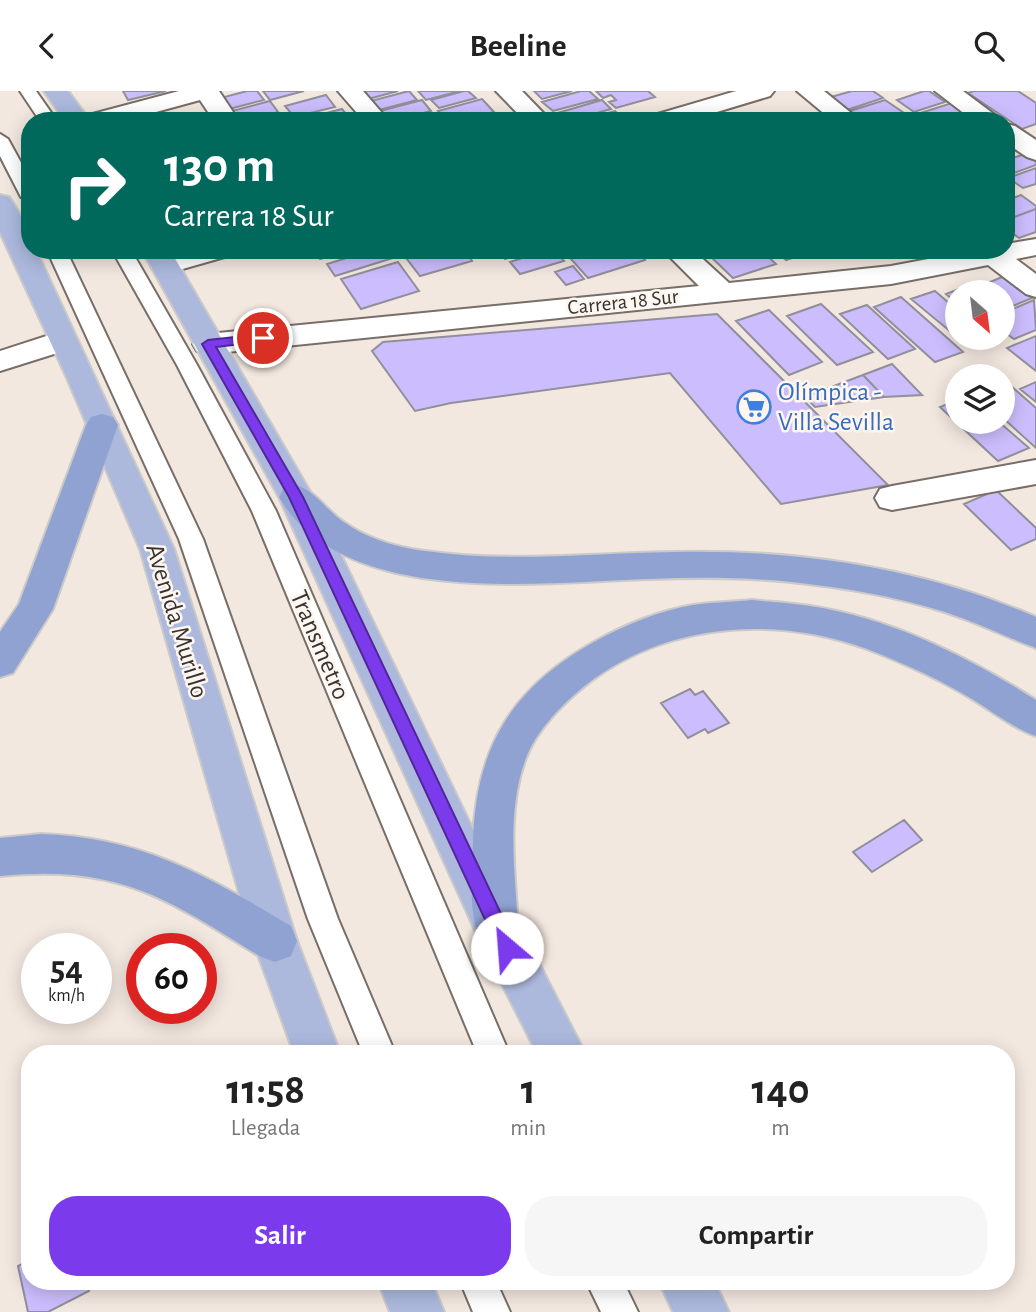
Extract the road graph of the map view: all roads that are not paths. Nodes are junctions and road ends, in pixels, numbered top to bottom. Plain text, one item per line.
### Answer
1 (28, 91) edge
2 (55, 91) edge
3 (206, 91) edge
4 (350, 91) edge
5 (508, 91) edge
6 (667, 91) edge
7 (762, 91) edge
8 (809, 91) edge
9 (947, 91) edge
10 (43, 112) edge
11 (71, 112) edge
12 (128, 112) edge
13 (221, 112) edge
14 (369, 112) edge
15 (530, 112) edge
16 (693, 112) edge
17 (708, 112) edge
18 (837, 112) edge
19 (978, 112) edge
20 (1015, 137) edge
21 (0, 139) edge
22 (1036, 152) edge
23 (21, 180) edge
24 (0, 204) edge
25 (1015, 247) edge
26 (21, 250) edge
27 (25, 259) edge
28 (60, 259) edge
29 (126, 259) edge
30 (162, 259) edge
31 (687, 259) edge
32 (871, 259) edge
33 (962, 259) edge
34 (891, 275) junction
35 (1036, 288) edge
36 (722, 292) junction
37 (62, 341) junction
38 (208, 344) junction
39 (0, 362) edge
40 (102, 425) junction
41 (1036, 472) edge
42 (296, 497) junction
43 (892, 498) dead end
44 (1036, 633) edge
45 (0, 662) edge
46 (1036, 720) edge
47 (0, 857) edge
48 (496, 926) junction
49 (275, 941) junction
50 (314, 1045) edge
51 (377, 1045) edge
52 (490, 1045) edge
53 (558, 1045) edge
54 (408, 1290) edge
55 (482, 1290) edge
56 (609, 1290) edge
57 (690, 1290) edge
58 (417, 1312) edge
59 (492, 1312) edge
60 (620, 1312) edge
61 (702, 1312) edge

1 - 10 lane
2 - 11 main road
3 - 12 street
3 - 13 street
4 - 14 street
5 - 15 street
6 - 16 street
7 - 17 street
8 - 18 street
9 - 19 street
20 - 22 street
21 - 23 lane
24 - 26 main road, Avenida Murillo
25 - 35 street
27 - 37 main road, Avenida Murillo
28 - 51 lane
29 - 52 lane, Transmetro
30 - 38 main road
31 - 36 street
32 - 34 street
33 - 34 street, Carrera 18 Sur
34 - 36 street, Carrera 18 Sur
36 - 38 street, Carrera 18 Sur
37 - 39 street
37 - 40 main road, Avenida Murillo
38 - 42 main road
40 - 45 highway
40 - 49 main road, Avenida Murillo
41 - 43 street
42 - 44 highway
42 - 48 main road
46 - 48 highway
47 - 49 highway
48 - 53 main road
49 - 50 main road, Avenida Murillo
54 - 58 main road
55 - 59 lane
56 - 60 lane
57 - 61 main road

